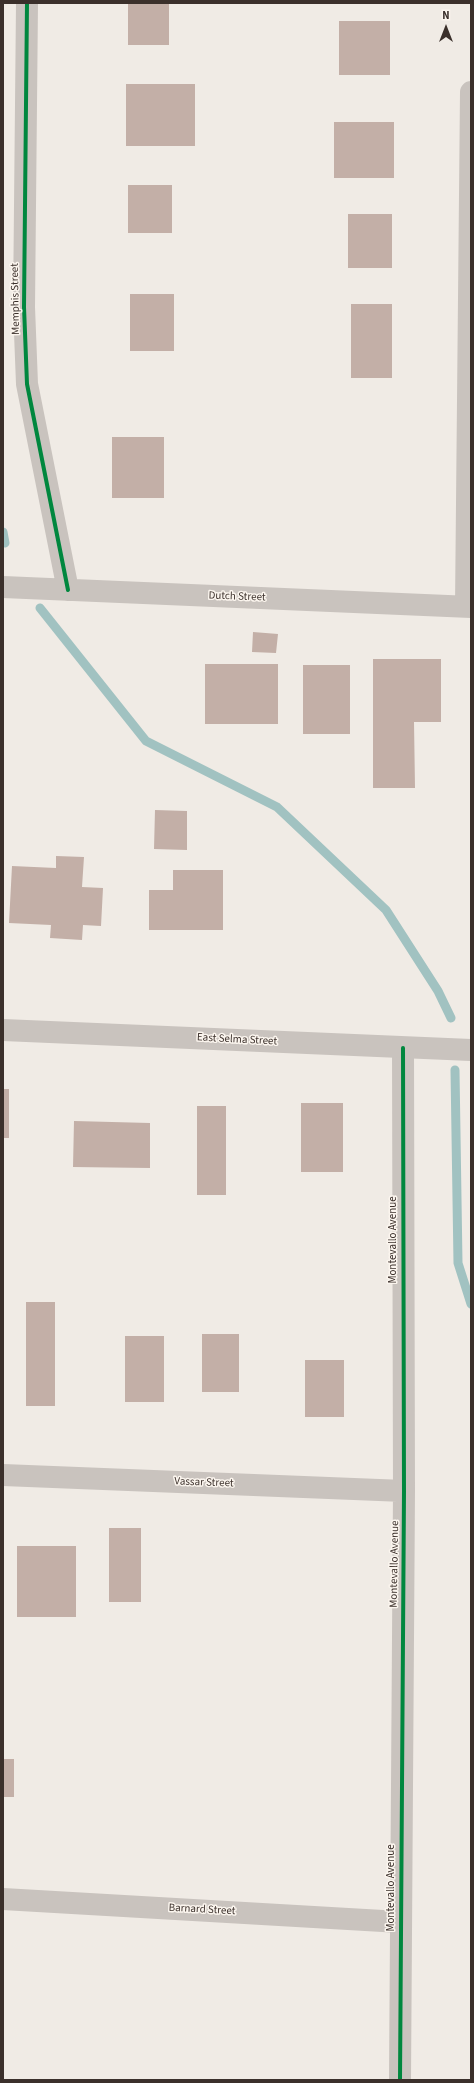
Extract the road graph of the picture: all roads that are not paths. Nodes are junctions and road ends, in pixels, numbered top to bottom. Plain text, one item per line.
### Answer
1 (27, 3) edge
2 (471, 92) edge
3 (3, 587) edge
4 (68, 590) junction
5 (469, 607) edge
6 (3, 1030) edge
7 (402, 1048) junction
8 (471, 1050) edge
9 (3, 1475) edge
10 (404, 1491) junction
11 (3, 1899) edge
12 (400, 1922) junction
13 (400, 2080) edge

1 - 4 street, Memphis Street
2 - 5 street
3 - 4 street, Dutch Street
4 - 5 street, Dutch Street
6 - 7 street, East Selma Street
7 - 8 street, East Selma Street
7 - 10 street, Montevallo Avenue
9 - 10 street, Vassar Street
10 - 12 street, Montevallo Avenue
11 - 12 street, Barnard Street
12 - 13 street, Montevallo Avenue

